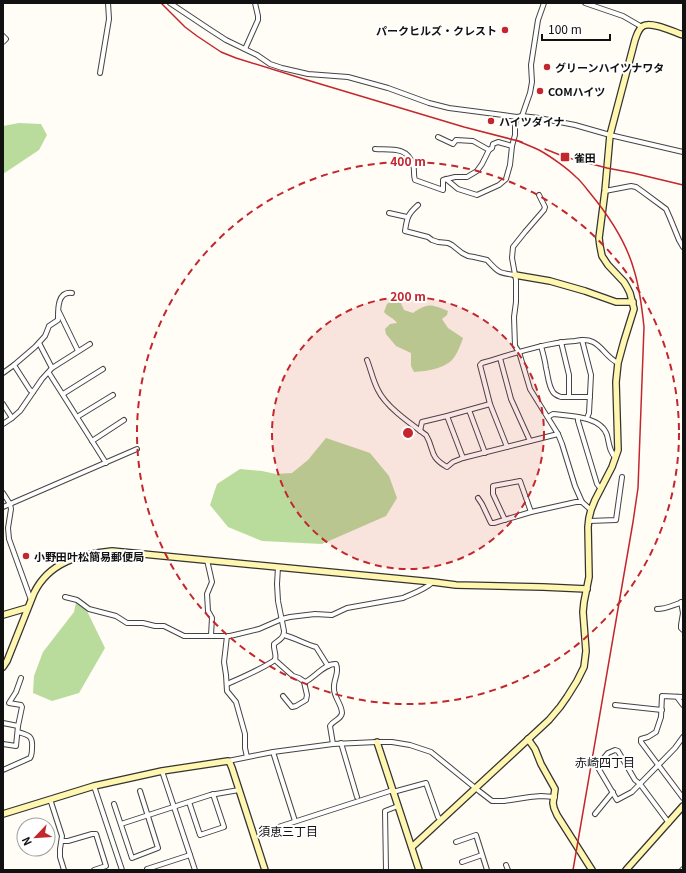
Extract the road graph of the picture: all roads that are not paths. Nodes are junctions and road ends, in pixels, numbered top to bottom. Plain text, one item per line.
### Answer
1 (108, 3) edge
2 (170, 3) edge
3 (255, 3) edge
4 (544, 3) edge
5 (585, 3) edge
6 (642, 27) junction
7 (683, 35) edge
8 (3, 36) edge
9 (3, 42) edge
10 (245, 49) junction
11 (100, 73) dead end
12 (517, 116) junction
13 (522, 116) junction
14 (610, 135) junction
15 (438, 137) dead end
16 (512, 146) junction
17 (375, 149) dead end
18 (489, 150) junction
19 (683, 152) edge
20 (446, 180) junction
21 (605, 191) junction
22 (540, 195) dead end
23 (418, 205) dead end
24 (389, 213) dead end
25 (408, 217) junction
26 (683, 247) edge
27 (515, 275) junction
28 (72, 293) dead end
29 (633, 302) junction
30 (58, 310) junction
31 (582, 340) junction
32 (561, 342) junction
33 (39, 343) junction
34 (90, 344) dead end
35 (541, 346) junction
36 (78, 351) junction
37 (519, 352) junction
38 (500, 358) junction
39 (367, 360) dead end
40 (618, 363) junction
41 (14, 365) junction
42 (52, 368) junction
43 (103, 369) dead end
44 (3, 373) edge
45 (49, 373) junction
46 (33, 392) junction
47 (62, 394) junction
48 (113, 395) dead end
49 (569, 397) junction
50 (590, 397) junction
51 (3, 404) edge
52 (490, 404) junction
53 (469, 410) junction
54 (448, 416) junction
55 (548, 417) junction
56 (578, 417) junction
57 (12, 418) junction
58 (77, 418) junction
59 (587, 418) junction
60 (124, 420) dead end
61 (3, 424) edge
62 (420, 431) junction
63 (558, 434) junction
64 (92, 441) junction
65 (530, 441) junction
66 (507, 447) junction
67 (137, 449) dead end
68 (485, 452) junction
69 (463, 458) junction
70 (616, 458) junction
71 (106, 463) junction
72 (622, 477) dead end
73 (601, 489) junction
74 (3, 493) edge
75 (478, 498) dead end
76 (582, 502) junction
77 (10, 504) junction
78 (3, 507) edge
79 (591, 510) junction
80 (532, 512) junction
81 (505, 520) junction
82 (589, 521) junction
83 (9, 539) junction
84 (3, 541) edge
85 (207, 560) junction
86 (278, 567) junction
87 (433, 582) junction
88 (587, 589) junction
89 (66, 597) dead end
90 (31, 600) junction
91 (682, 602) edge
92 (27, 608) junction
93 (657, 609) dead end
94 (3, 615) edge
95 (282, 619) junction
96 (683, 630) edge
97 (284, 635) junction
98 (211, 636) junction
99 (226, 636) junction
100 (296, 639) junction
101 (310, 641) dead end
102 (275, 660) junction
103 (328, 666) junction
104 (3, 667) edge
105 (21, 678) dead end
106 (304, 682) junction
107 (226, 684) junction
108 (283, 696) dead end
109 (677, 697) junction
110 (683, 697) edge
111 (615, 705) dead end
112 (683, 705) edge
113 (662, 710) junction
114 (3, 723) edge
115 (18, 726) junction
116 (18, 732) junction
117 (528, 739) junction
118 (682, 739) edge
119 (377, 742) junction
120 (341, 743) junction
121 (3, 744) edge
122 (333, 744) junction
123 (273, 752) junction
124 (247, 757) junction
125 (228, 761) junction
126 (659, 765) junction
127 (3, 770) edge
128 (162, 772) junction
129 (640, 784) junction
130 (94, 786) junction
131 (475, 788) junction
132 (239, 790) junction
133 (140, 791) dead end
134 (393, 791) junction
135 (612, 792) junction
136 (213, 794) junction
137 (358, 797) dead end
138 (555, 797) junction
139 (683, 798) edge
140 (50, 799) junction
141 (189, 802) junction
142 (114, 804) dead end
143 (174, 806) junction
144 (398, 806) junction
145 (683, 806) edge
146 (3, 814) edge
147 (595, 814) dead end
148 (148, 815) junction
149 (441, 820) junction
150 (295, 821) junction
151 (669, 822) junction
152 (121, 824) junction
153 (269, 830) dead end
154 (62, 841) junction
155 (456, 842) dead end
156 (412, 847) junction
157 (190, 855) junction
158 (482, 855) junction
159 (462, 862) dead end
160 (506, 865) dead end
161 (147, 869) edge
162 (417, 869) edge
163 (64, 870) edge
164 (94, 870) edge
165 (122, 870) edge
166 (195, 870) edge
167 (265, 870) edge
168 (386, 870) edge
169 (487, 870) edge
170 (508, 870) edge
171 (592, 870) edge
172 (626, 870) edge

1 - 11 street
2 - 10 street
3 - 10 street
4 - 13 street
5 - 6 street
6 - 7 street
6 - 14 street
8 - 9 street
10 - 12 street
12 - 13 street
12 - 16 street
13 - 14 street
14 - 19 street
14 - 21 street
15 - 18 street
16 - 18 street
16 - 20 street
17 - 20 street
18 - 20 street
21 - 26 street
21 - 29 street
22 - 27 street
23 - 25 street
24 - 25 street
25 - 27 street
27 - 29 street
27 - 37 street
28 - 30 street
29 - 40 street
30 - 33 street
30 - 36 street
31 - 32 street
31 - 40 street
31 - 50 street
32 - 35 street
32 - 49 street
33 - 41 street
33 - 42 street
34 - 36 street
35 - 37 street
35 - 49 street
36 - 42 street
37 - 38 street
37 - 55 street
38 - 52 street
38 - 65 street
39 - 62 street
40 - 70 street
41 - 44 street
41 - 46 street
42 - 45 street
43 - 47 street
45 - 46 street
45 - 47 street
46 - 57 street
47 - 58 street
48 - 58 street
49 - 50 street
50 - 59 street
51 - 57 street
52 - 53 street
52 - 66 street
53 - 54 street
53 - 68 street
54 - 62 street
54 - 69 street
55 - 56 street
55 - 63 street
56 - 59 street
56 - 73 street
57 - 61 street
58 - 64 street
59 - 70 street
60 - 64 street
62 - 69 street
63 - 65 street
63 - 76 street
64 - 71 street
65 - 66 street
66 - 68 street
67 - 71 street
68 - 69 street
70 - 73 street
71 - 77 street
72 - 82 street
73 - 79 street
74 - 77 street
75 - 81 street
76 - 79 street
76 - 80 street
77 - 78 street
77 - 83 street
79 - 82 street
80 - 81 street
80 - 81 street
82 - 88 street
83 - 84 street
83 - 90 street
85 - 86 street
85 - 90 street
85 - 98 street
86 - 87 street
86 - 95 street
87 - 88 street
87 - 95 street
88 - 117 street
89 - 98 street
90 - 92 street
91 - 93 street
91 - 96 street
92 - 94 street
92 - 104 street
95 - 97 street
95 - 99 street
97 - 100 street
97 - 102 street
98 - 99 street
99 - 107 street
100 - 101 street
100 - 103 street
102 - 106 street
102 - 107 street
103 - 106 street
103 - 122 street
105 - 115 street
106 - 108 street
107 - 124 street
109 - 110 street
109 - 112 street
109 - 113 street
111 - 113 street
113 - 126 street
114 - 115 street
115 - 116 street
116 - 121 street
116 - 127 street
117 - 131 street
117 - 138 street
118 - 126 street
119 - 120 street
119 - 131 street
119 - 134 street
120 - 122 street
120 - 137 street
122 - 123 street
123 - 124 street
123 - 150 street
124 - 125 street
125 - 128 street
125 - 132 street
126 - 129 street
126 - 139 street
128 - 130 street
128 - 143 street
129 - 135 street
129 - 135 street
129 - 151 street
130 - 140 street
130 - 165 street
131 - 138 street
131 - 149 street
132 - 136 street
132 - 167 street
133 - 148 street
134 - 144 street
134 - 149 street
134 - 150 street
135 - 147 street
136 - 141 street
136 - 141 street
138 - 171 street
140 - 146 street
140 - 154 street
141 - 143 street
142 - 152 street
143 - 148 street
143 - 157 street
144 - 156 street
144 - 168 street
145 - 151 street
148 - 152 street
148 - 152 street
149 - 156 street
150 - 153 street
151 - 172 street
154 - 163 street
154 - 164 street
155 - 158 street
156 - 162 street
157 - 161 street
157 - 166 street
158 - 159 street
158 - 169 street
160 - 170 street

